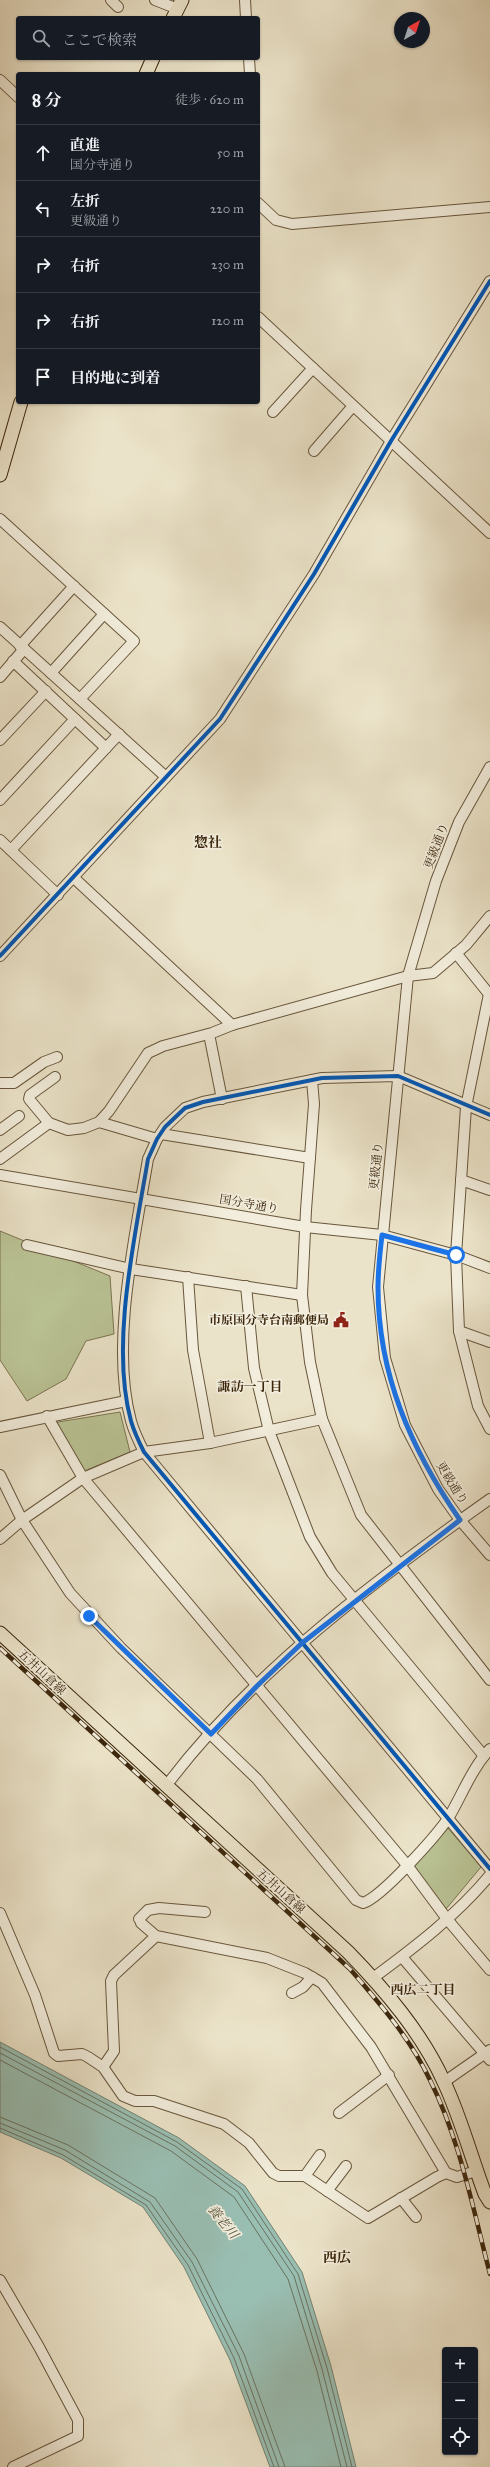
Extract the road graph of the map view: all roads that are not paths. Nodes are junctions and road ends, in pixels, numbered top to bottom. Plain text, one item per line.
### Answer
1 (156, 0) edge
2 (245, 0) edge
3 (178, 9) edge
4 (246, 16) edge
5 (152, 60) edge
6 (249, 60) edge
7 (147, 72) edge
8 (250, 72) edge
9 (0, 80) edge
10 (16, 95) edge
11 (260, 205) edge
12 (490, 207) edge
13 (490, 281) edge
14 (260, 319) edge
15 (313, 368) junction
16 (20, 404) edge
17 (353, 406) junction
18 (273, 412) dead end
19 (391, 441) junction
20 (314, 451) dead end
21 (0, 475) edge
22 (0, 520) edge
23 (490, 533) edge
24 (74, 586) junction
25 (104, 614) junction
26 (0, 627) edge
27 (22, 647) junction
28 (14, 661) junction
29 (51, 673) junction
30 (0, 676) edge
31 (46, 692) junction
32 (80, 699) junction
33 (75, 719) junction
34 (119, 734) junction
35 (0, 740) edge
36 (106, 748) junction
37 (490, 767) edge
38 (166, 776) junction
39 (0, 800) edge
40 (0, 840) edge
41 (11, 850) junction
42 (74, 878) junction
43 (58, 895) junction
44 (490, 916) edge
45 (456, 953) junction
46 (0, 956) edge
47 (408, 976) junction
48 (232, 1025) junction
49 (209, 1034) junction
50 (57, 1057) dead end
51 (398, 1076) junction
52 (55, 1077) dead end
53 (312, 1080) junction
54 (0, 1083) edge
55 (222, 1099) junction
56 (466, 1107) junction
57 (490, 1115) edge
58 (19, 1116) dead end
59 (99, 1122) junction
60 (49, 1123) junction
61 (0, 1130) edge
62 (159, 1136) junction
63 (310, 1158) junction
64 (0, 1159) edge
65 (0, 1175) edge
66 (462, 1180) junction
67 (490, 1190) edge
68 (141, 1199) junction
69 (305, 1227) junction
70 (382, 1235) junction
71 (27, 1245) dead end
72 (456, 1255) junction
73 (490, 1268) edge
74 (131, 1269) junction
75 (188, 1277) junction
76 (246, 1286) junction
77 (302, 1295) junction
78 (459, 1331) junction
79 (490, 1342) edge
80 (126, 1401) junction
81 (48, 1416) junction
82 (322, 1419) junction
83 (0, 1427) edge
84 (490, 1429) edge
85 (269, 1431) junction
86 (210, 1443) junction
87 (144, 1452) junction
88 (0, 1475) edge
89 (83, 1478) junction
90 (490, 1499) edge
91 (22, 1520) junction
92 (460, 1520) junction
93 (0, 1539) edge
94 (490, 1555) edge
95 (401, 1565) junction
96 (355, 1601) junction
97 (0, 1633) edge
98 (302, 1643) junction
99 (490, 1680) edge
100 (257, 1686) junction
101 (211, 1734) junction
102 (487, 1752) edge
103 (166, 1786) junction
104 (448, 1818) junction
105 (407, 1865) junction
106 (490, 1870) edge
107 (490, 1875) edge
108 (205, 1912) dead end
109 (0, 1913) edge
110 (447, 1919) junction
111 (156, 1936) junction
112 (402, 1957) junction
113 (490, 1970) edge
114 (312, 1977) junction
115 (373, 1978) junction
116 (292, 1993) dead end
117 (488, 2054) edge
118 (102, 2067) junction
119 (389, 2075) junction
120 (444, 2082) junction
121 (339, 2113) dead end
122 (320, 2155) dead end
123 (346, 2166) dead end
124 (476, 2171) junction
125 (446, 2173) junction
126 (305, 2176) junction
127 (328, 2191) junction
128 (401, 2198) junction
129 (490, 2202) edge
130 (416, 2217) dead end
131 (0, 2280) edge
132 (13, 2467) edge

1 - 3 street
2 - 4 street
5 - 7 main road
6 - 8 street
9 - 10 street
11 - 12 street
13 - 19 street
14 - 15 street
15 - 17 street
15 - 18 street
16 - 21 main road
17 - 19 street
17 - 20 street
19 - 23 street
19 - 38 street
22 - 24 street
24 - 25 street
24 - 27 street
25 - 29 street
25 - 32 street
26 - 27 street
27 - 28 street
27 - 29 street
28 - 30 street
28 - 31 street
29 - 32 street
31 - 33 street
31 - 35 street
32 - 34 street
33 - 36 street
33 - 39 street
34 - 36 street
34 - 38 street
36 - 41 street
37 - 47 street, 更級通り
38 - 42 street
40 - 41 street
41 - 43 street
42 - 43 street
42 - 48 street
43 - 46 street
44 - 45 street
45 - 47 street
45 - 56 street
47 - 48 street
47 - 51 street, 更級通り
48 - 49 street
49 - 55 street
49 - 59 street
50 - 54 street
51 - 53 street
51 - 56 street
51 - 70 street, 更級通り
52 - 60 street
53 - 55 street
53 - 63 street
55 - 62 street
56 - 57 street
56 - 66 street
58 - 61 street
59 - 60 street
59 - 62 street
60 - 64 street
62 - 63 street
62 - 68 street
63 - 69 street
65 - 68 street, 国分寺通り
66 - 67 street
66 - 72 street
68 - 69 street, 国分寺通り
68 - 74 street
69 - 70 street, 国分寺通り
69 - 77 street
70 - 72 street, 国分寺通り
70 - 92 street, 更級通り
71 - 74 street
72 - 73 street, 国分寺通り
72 - 78 street
74 - 75 street
74 - 80 street
75 - 76 street
75 - 86 street
76 - 77 street
76 - 85 street
77 - 82 street
78 - 79 street
78 - 84 street
80 - 81 street
80 - 87 street
81 - 83 street
81 - 89 street
82 - 85 street
82 - 95 street
85 - 86 street
85 - 96 street
86 - 87 street
87 - 89 street
87 - 98 street
88 - 91 street
89 - 91 street
89 - 100 street
90 - 92 street
91 - 93 street
91 - 101 street
92 - 94 street, 更級通り
92 - 95 street
95 - 96 street
95 - 99 street
96 - 98 street
96 - 102 street
97 - 103 main road, 五井山倉線
98 - 100 street
98 - 104 street
100 - 101 street
100 - 105 street
101 - 103 street
101 - 105 street
102 - 104 street
103 - 115 main road, 五井山倉線
104 - 105 street
104 - 106 street
105 - 110 street
107 - 110 street
108 - 111 street
109 - 118 street
110 - 112 street
110 - 113 street
111 - 114 street
111 - 118 street
112 - 115 street
112 - 117 street
114 - 116 street
114 - 119 street
115 - 120 main road, 五井山倉線
117 - 120 street
118 - 126 street
119 - 121 street
119 - 125 street
120 - 124 main road, 五井山倉線
122 - 126 street
123 - 127 street
124 - 125 street
124 - 129 main road, 五井山倉線
125 - 128 street
126 - 127 street
127 - 128 street
128 - 130 street
131 - 132 street

